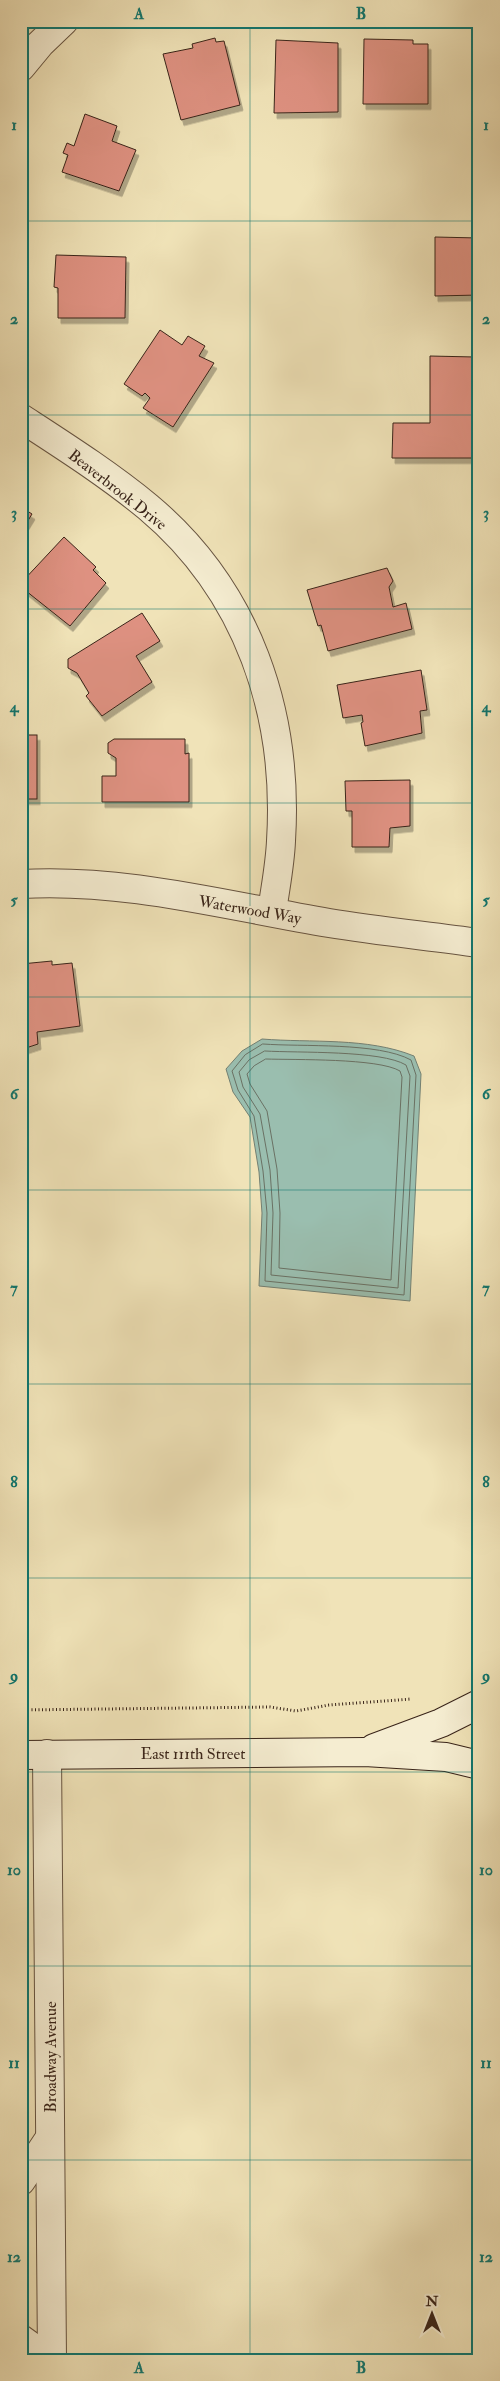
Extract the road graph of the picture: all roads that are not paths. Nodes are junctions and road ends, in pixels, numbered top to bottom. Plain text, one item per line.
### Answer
1 (64, 21) edge
2 (21, 67) edge
3 (21, 418) edge
4 (21, 884) edge
5 (272, 912) junction
6 (479, 943) edge
7 (479, 1704) edge
8 (366, 1752) junction
9 (34, 1755) edge
10 (479, 1764) edge
11 (49, 2139) junction
12 (21, 2181) edge
13 (21, 2339) edge
14 (51, 2360) edge

1 - 2 street
3 - 5 street, Beaverbrook Drive
4 - 5 street, Waterwood Way
5 - 6 street, Waterwood Way
7 - 8 street, East 111th Street
8 - 9 street, East 111th Street
8 - 10 street, East 111th Street
9 - 11 street, Broadway Avenue
11 - 12 street
11 - 14 street, Broadway Avenue
13 - 14 street

